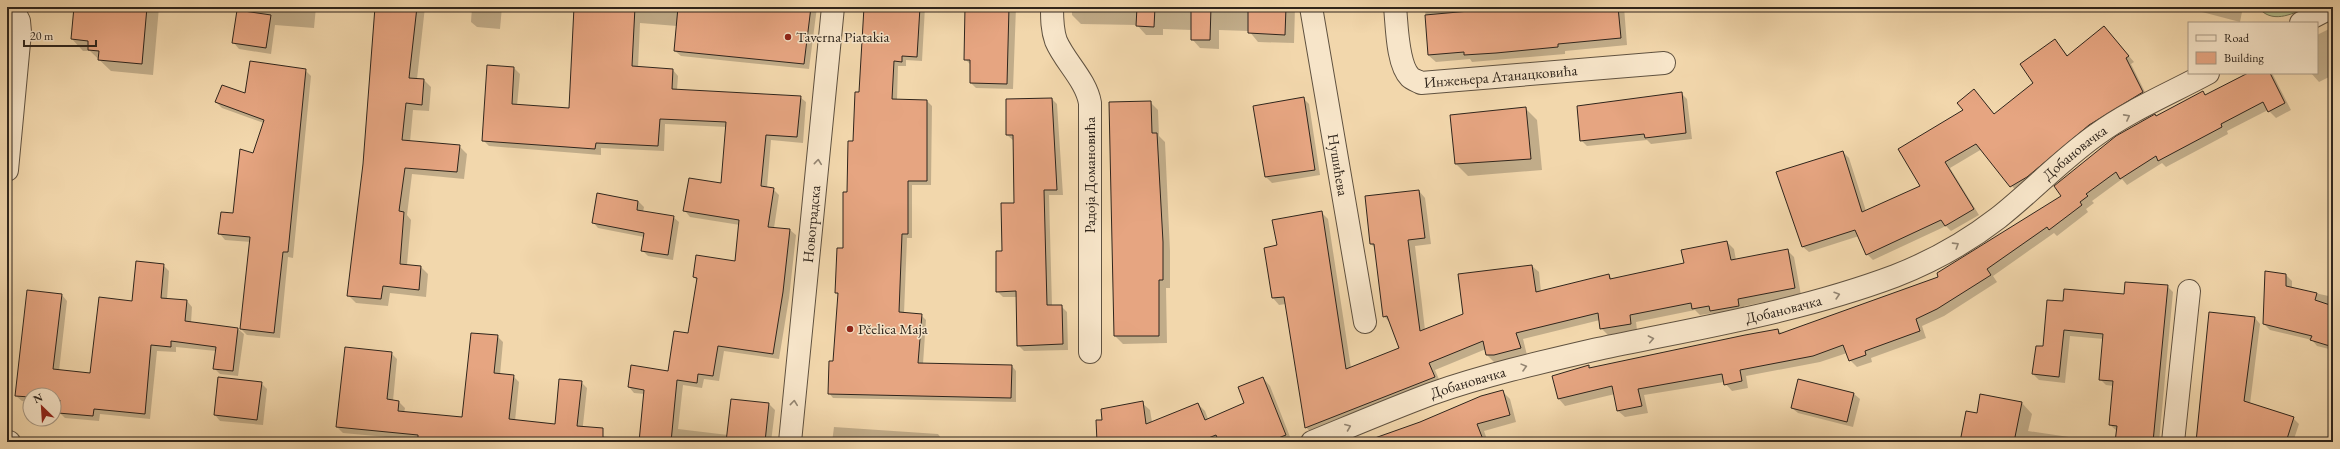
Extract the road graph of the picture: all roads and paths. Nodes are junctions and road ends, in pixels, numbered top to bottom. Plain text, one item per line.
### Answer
1 (12, 7) edge
2 (833, 7) edge
3 (1052, 7) edge
4 (1311, 7) edge
5 (1395, 7) edge
6 (2332, 7) edge
7 (2303, 22) edge
8 (1664, 63) dead end
9 (2206, 74) edge
10 (7, 170) edge
11 (2189, 291) dead end
12 (1365, 322) dead end
13 (1090, 352) dead end
14 (790, 442) edge
15 (1312, 442) edge
16 (2174, 442) edge

1 - 10 street
14 -> 2 street, Новоградска
3 - 13 street, Радоја Домановића
4 - 12 street, Нушићева
5 - 8 street, Инжењера Атанацковића
6 - 7 street
15 -> 9 street, Добановачка
11 - 16 street

